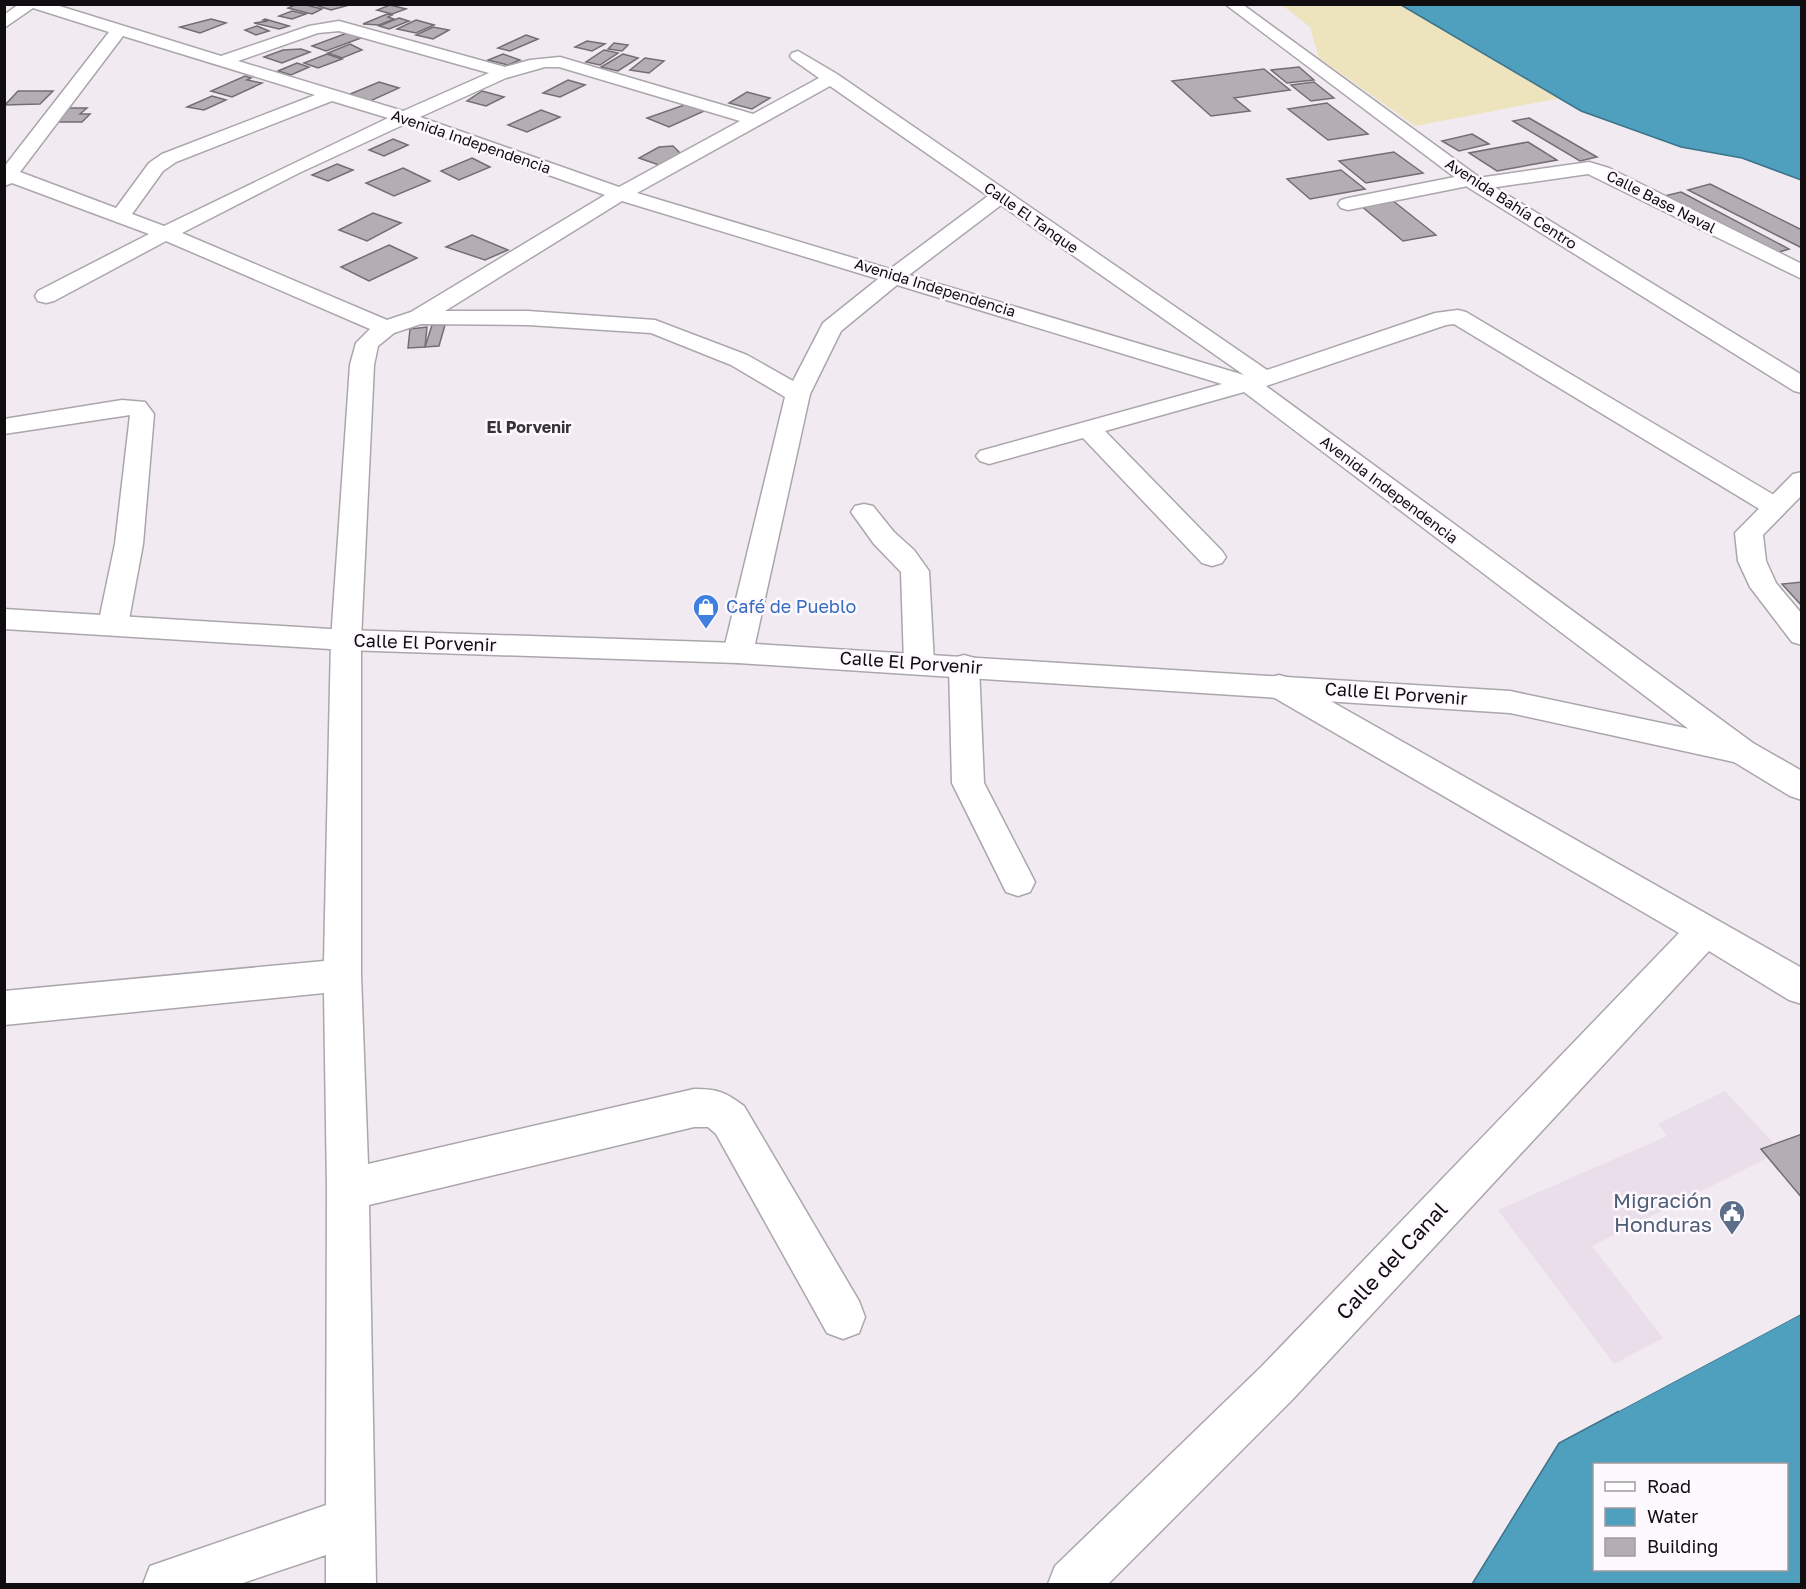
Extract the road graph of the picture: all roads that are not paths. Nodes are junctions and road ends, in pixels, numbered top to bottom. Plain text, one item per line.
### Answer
1 (29, 4) edge
2 (35, 4) edge
3 (1232, 4) edge
4 (111, 22) junction
5 (4, 24) edge
6 (798, 56) dead end
7 (220, 62) junction
8 (507, 73) junction
9 (831, 78) junction
10 (331, 96) junction
11 (403, 117) junction
12 (756, 120) junction
13 (6, 176) edge
14 (1473, 182) junction
15 (620, 194) junction
16 (1000, 196) junction
17 (1348, 204) dead end
18 (120, 217) junction
19 (165, 232) junction
20 (1802, 273) edge
21 (894, 276) junction
22 (46, 296) dead end
23 (419, 317) junction
24 (386, 328) junction
25 (1256, 381) junction
26 (1802, 387) edge
27 (798, 394) junction
28 (4, 427) edge
29 (1087, 427) junction
30 (989, 456) dead end
31 (1802, 480) edge
32 (1775, 507) junction
33 (864, 512) dead end
34 (1212, 557) dead end
35 (4, 619) edge
36 (113, 625) junction
37 (1802, 635) edge
38 (346, 640) junction
39 (738, 653) junction
40 (919, 663) junction
41 (964, 666) junction
42 (1279, 686) junction
43 (1742, 752) junction
44 (1799, 784) edge
45 (1018, 882) dead end
46 (1706, 930) junction
47 (342, 975) junction
48 (1802, 988) edge
49 (4, 1008) edge
50 (348, 1189) junction
51 (843, 1317) dead end
52 (350, 1522) junction
53 (168, 1584) edge
54 (351, 1584) edge
55 (1073, 1584) edge

1 - 5 street
2 - 4 street, Avenida Independencia
3 - 14 street, Avenida Bahía Centro
4 - 7 street, Avenida Independencia
4 - 13 street
6 - 9 street, Calle El Tanque
7 - 8 street
7 - 10 street, Avenida Independencia
8 - 11 street
8 - 12 street
9 - 12 street
9 - 16 street, Calle El Tanque
10 - 11 street, Avenida Independencia
10 - 18 street
11 - 15 street, Avenida Independencia
11 - 19 street
12 - 15 street
13 - 18 street
14 - 17 street, Calle Base Naval
14 - 20 street, Calle Base Naval
14 - 26 street, Avenida Bahía Centro
15 - 21 street, Avenida Independencia
15 - 23 street
16 - 21 street
16 - 25 street, Calle El Tanque
18 - 19 street
19 - 22 street
19 - 24 street
21 - 25 street, Avenida Independencia
21 - 27 street
23 - 24 street
23 - 27 street
24 - 38 street
25 - 29 street
25 - 32 street
25 - 43 street, Avenida Independencia
27 - 39 street
28 - 36 street
29 - 30 street
29 - 34 street
31 - 32 street
32 - 37 street
33 - 40 street
35 - 36 street, Calle El Porvenir
36 - 38 street, Calle El Porvenir
38 - 39 street, Calle El Porvenir
38 - 47 street
39 - 40 street, Calle El Porvenir
40 - 41 street, Calle El Porvenir
41 - 42 street, Calle El Porvenir
41 - 45 street
42 - 43 street, Calle El Porvenir
42 - 46 street
43 - 44 street, Calle El Porvenir
46 - 48 street
46 - 55 street, Calle del Canal
47 - 49 street
47 - 50 street
50 - 51 street
50 - 52 street
52 - 53 street
52 - 54 street

